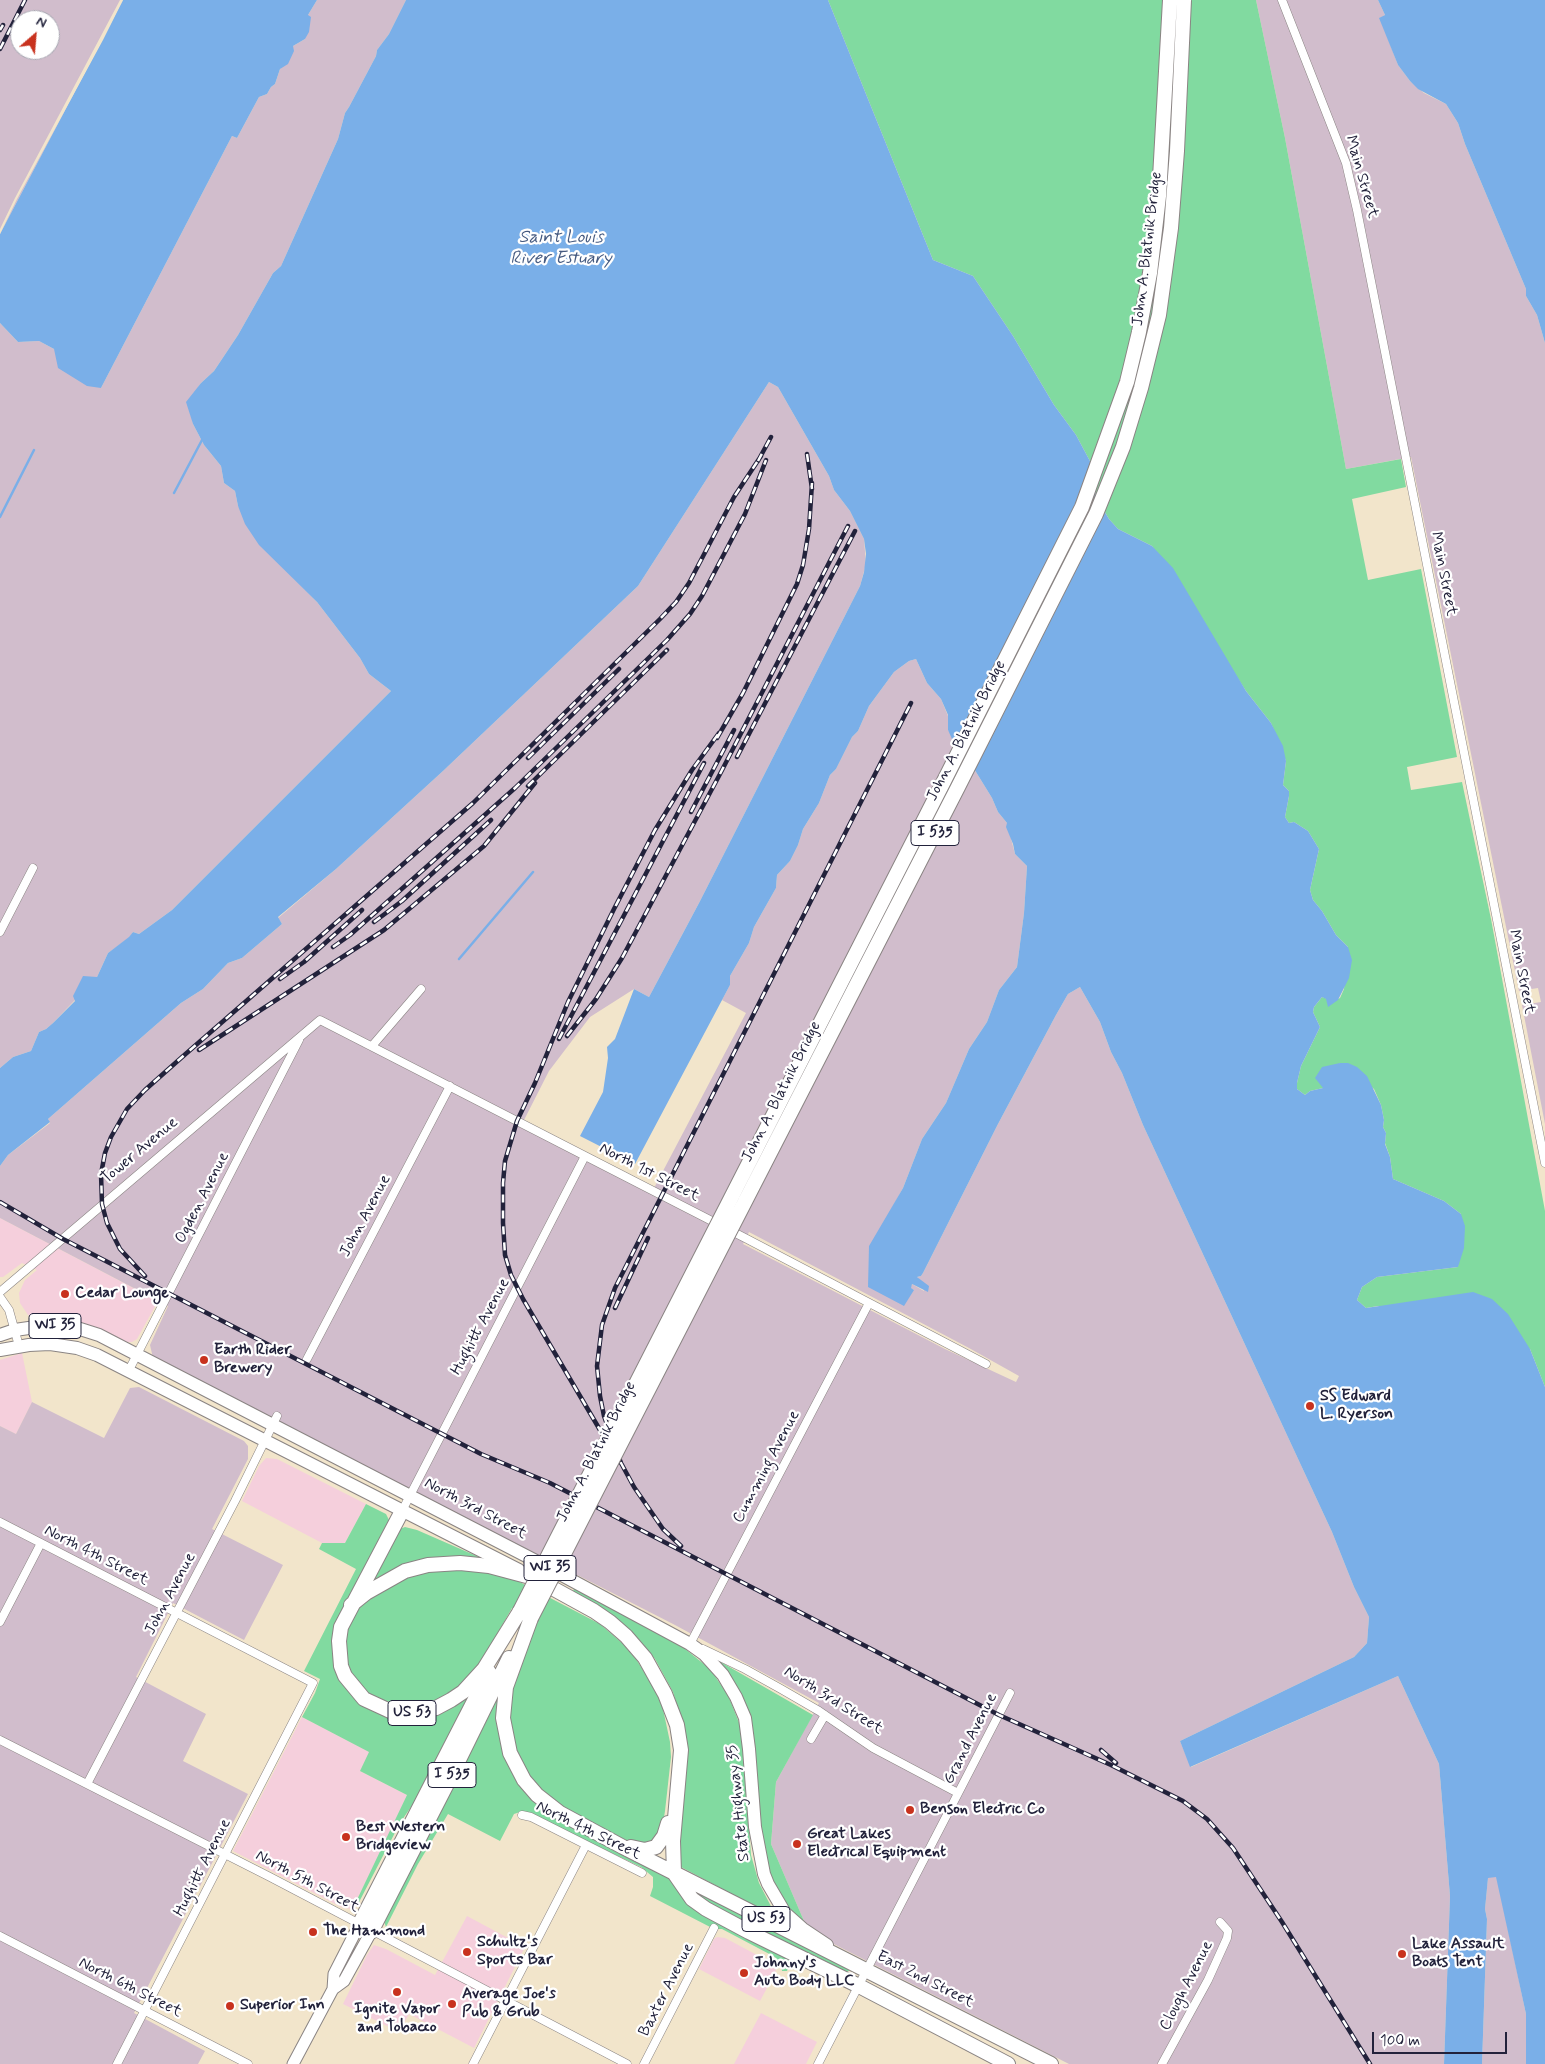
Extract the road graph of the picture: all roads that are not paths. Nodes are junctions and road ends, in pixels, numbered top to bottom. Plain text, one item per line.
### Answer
1 (1170, 0) edge
2 (1184, 0) edge
3 (1282, 0) edge
4 (33, 868) dead end
5 (0, 932) edge
6 (421, 989) dead end
7 (301, 1036) junction
8 (372, 1046) junction
9 (450, 1086) junction
10 (585, 1156) junction
11 (1545, 1164) edge
12 (0, 1292) edge
13 (0, 1297) edge
14 (869, 1303) junction
15 (15, 1330) junction
16 (0, 1335) edge
17 (19, 1346) junction
18 (0, 1350) edge
19 (138, 1354) junction
20 (307, 1359) dead end
21 (986, 1364) dead end
22 (128, 1372) junction
23 (274, 1420) junction
24 (264, 1441) junction
25 (410, 1495) junction
26 (402, 1511) junction
27 (0, 1522) edge
28 (41, 1543) junction
29 (534, 1578) junction
30 (351, 1605) junction
31 (177, 1613) junction
32 (525, 1615) junction
33 (0, 1622) edge
34 (690, 1644) junction
35 (313, 1683) joint
36 (1010, 1693) dead end
37 (824, 1715) junction
38 (677, 1725) junction
39 (811, 1739) dead end
40 (0, 1740) edge
41 (87, 1784) junction
42 (958, 1793) junction
43 (522, 1815) dead end
44 (567, 1817) junction
45 (586, 1845) junction
46 (225, 1855) junction
47 (642, 1873) dead end
48 (674, 1873) junction
49 (1220, 1922) dead end
50 (365, 1928) junction
51 (714, 1928) dead end
52 (0, 1936) edge
53 (862, 1968) junction
54 (859, 1986) junction
55 (507, 2002) junction
56 (145, 2011) junction
57 (117, 2064) edge
58 (248, 2064) edge
59 (293, 2064) edge
60 (473, 2064) edge
61 (627, 2064) edge
62 (644, 2064) edge
63 (818, 2064) edge
64 (1008, 2064) edge
65 (1051, 2064) edge
66 (1162, 2064) edge

1 - 32 highway, John A. Blatnik Bridge / I 535, bridge
2 - 32 highway, John A. Blatnik Bridge / I 535, bridge
3 - 11 street, Main Street
4 - 5 street
6 - 8 street
7 - 8 street, North 1st Street
7 - 12 street, Tower Avenue
7 - 19 street, Ogden Avenue
8 - 9 street, North 1st Street
9 - 10 street, North 1st Street
9 - 20 street, John Avenue
10 - 14 street, North 1st Street
10 - 25 street, Hughitt Avenue
13 - 15 street
14 - 21 street, North 1st Street
14 - 34 street, Cumming Avenue
15 - 16 main road, WI 35
15 - 17 street
15 - 19 main road, North 3rd Street / WI 35
17 - 18 main road, WI 35
17 - 22 main road, North 3rd Street / WI 35
19 - 22 street, Ogden Avenue
19 - 23 main road, North 3rd Street / WI 35
22 - 24 main road, North 3rd Street / WI 35
23 - 24 street, John Avenue
23 - 25 main road, North 3rd Street / WI 35
24 - 26 main road, North 3rd Street / WI 35
24 - 31 street, John Avenue
25 - 26 street, Hughitt Avenue
25 - 34 main road, North 3rd Street / WI 35
26 - 29 main road, North 3rd Street / WI 35
26 - 30 highway
27 - 28 street, North 4th Street
28 - 31 street, North 4th Street
28 - 33 street
29 - 30 highway
29 - 38 highway, North 3rd Street
30 - 32 highway, US 53
31 - 35 street, North 4th Street
31 - 41 street, John Avenue
32 - 44 highway, US 53
32 - 50 highway, I 535
34 - 37 street, North 3rd Street
34 - 53 main road, State Highway 35 / WI 35
35 - 46 street, Hughitt Avenue
36 - 42 street, Grand Avenue
37 - 39 street
37 - 42 street, North 3rd Street
38 - 44 highway
38 - 48 highway
40 - 41 street, North 5th Street
41 - 46 street, North 5th Street
42 - 53 street, Grand Avenue
43 - 45 street, North 4th Street
44 - 48 highway, US 53
45 - 47 street, North 4th Street
45 - 55 street
46 - 50 street, North 5th Street
46 - 56 street, Hughitt Avenue
48 - 53 highway, East 2nd Street / US 53
48 - 54 highway, US 53
49 - 66 street, Clough Avenue
50 - 55 street, North 5th Street
50 - 59 street
51 - 62 street, Baxter Avenue
52 - 56 street, North 6th Street
53 - 54 street, Grand Avenue
53 - 65 highway, East 2nd Street / US 53
54 - 63 street, Grand Avenue
54 - 64 highway, US 53
55 - 60 street
55 - 61 street, North 5th Street
56 - 57 street, Hughitt Avenue
56 - 58 street, North 6th Street

